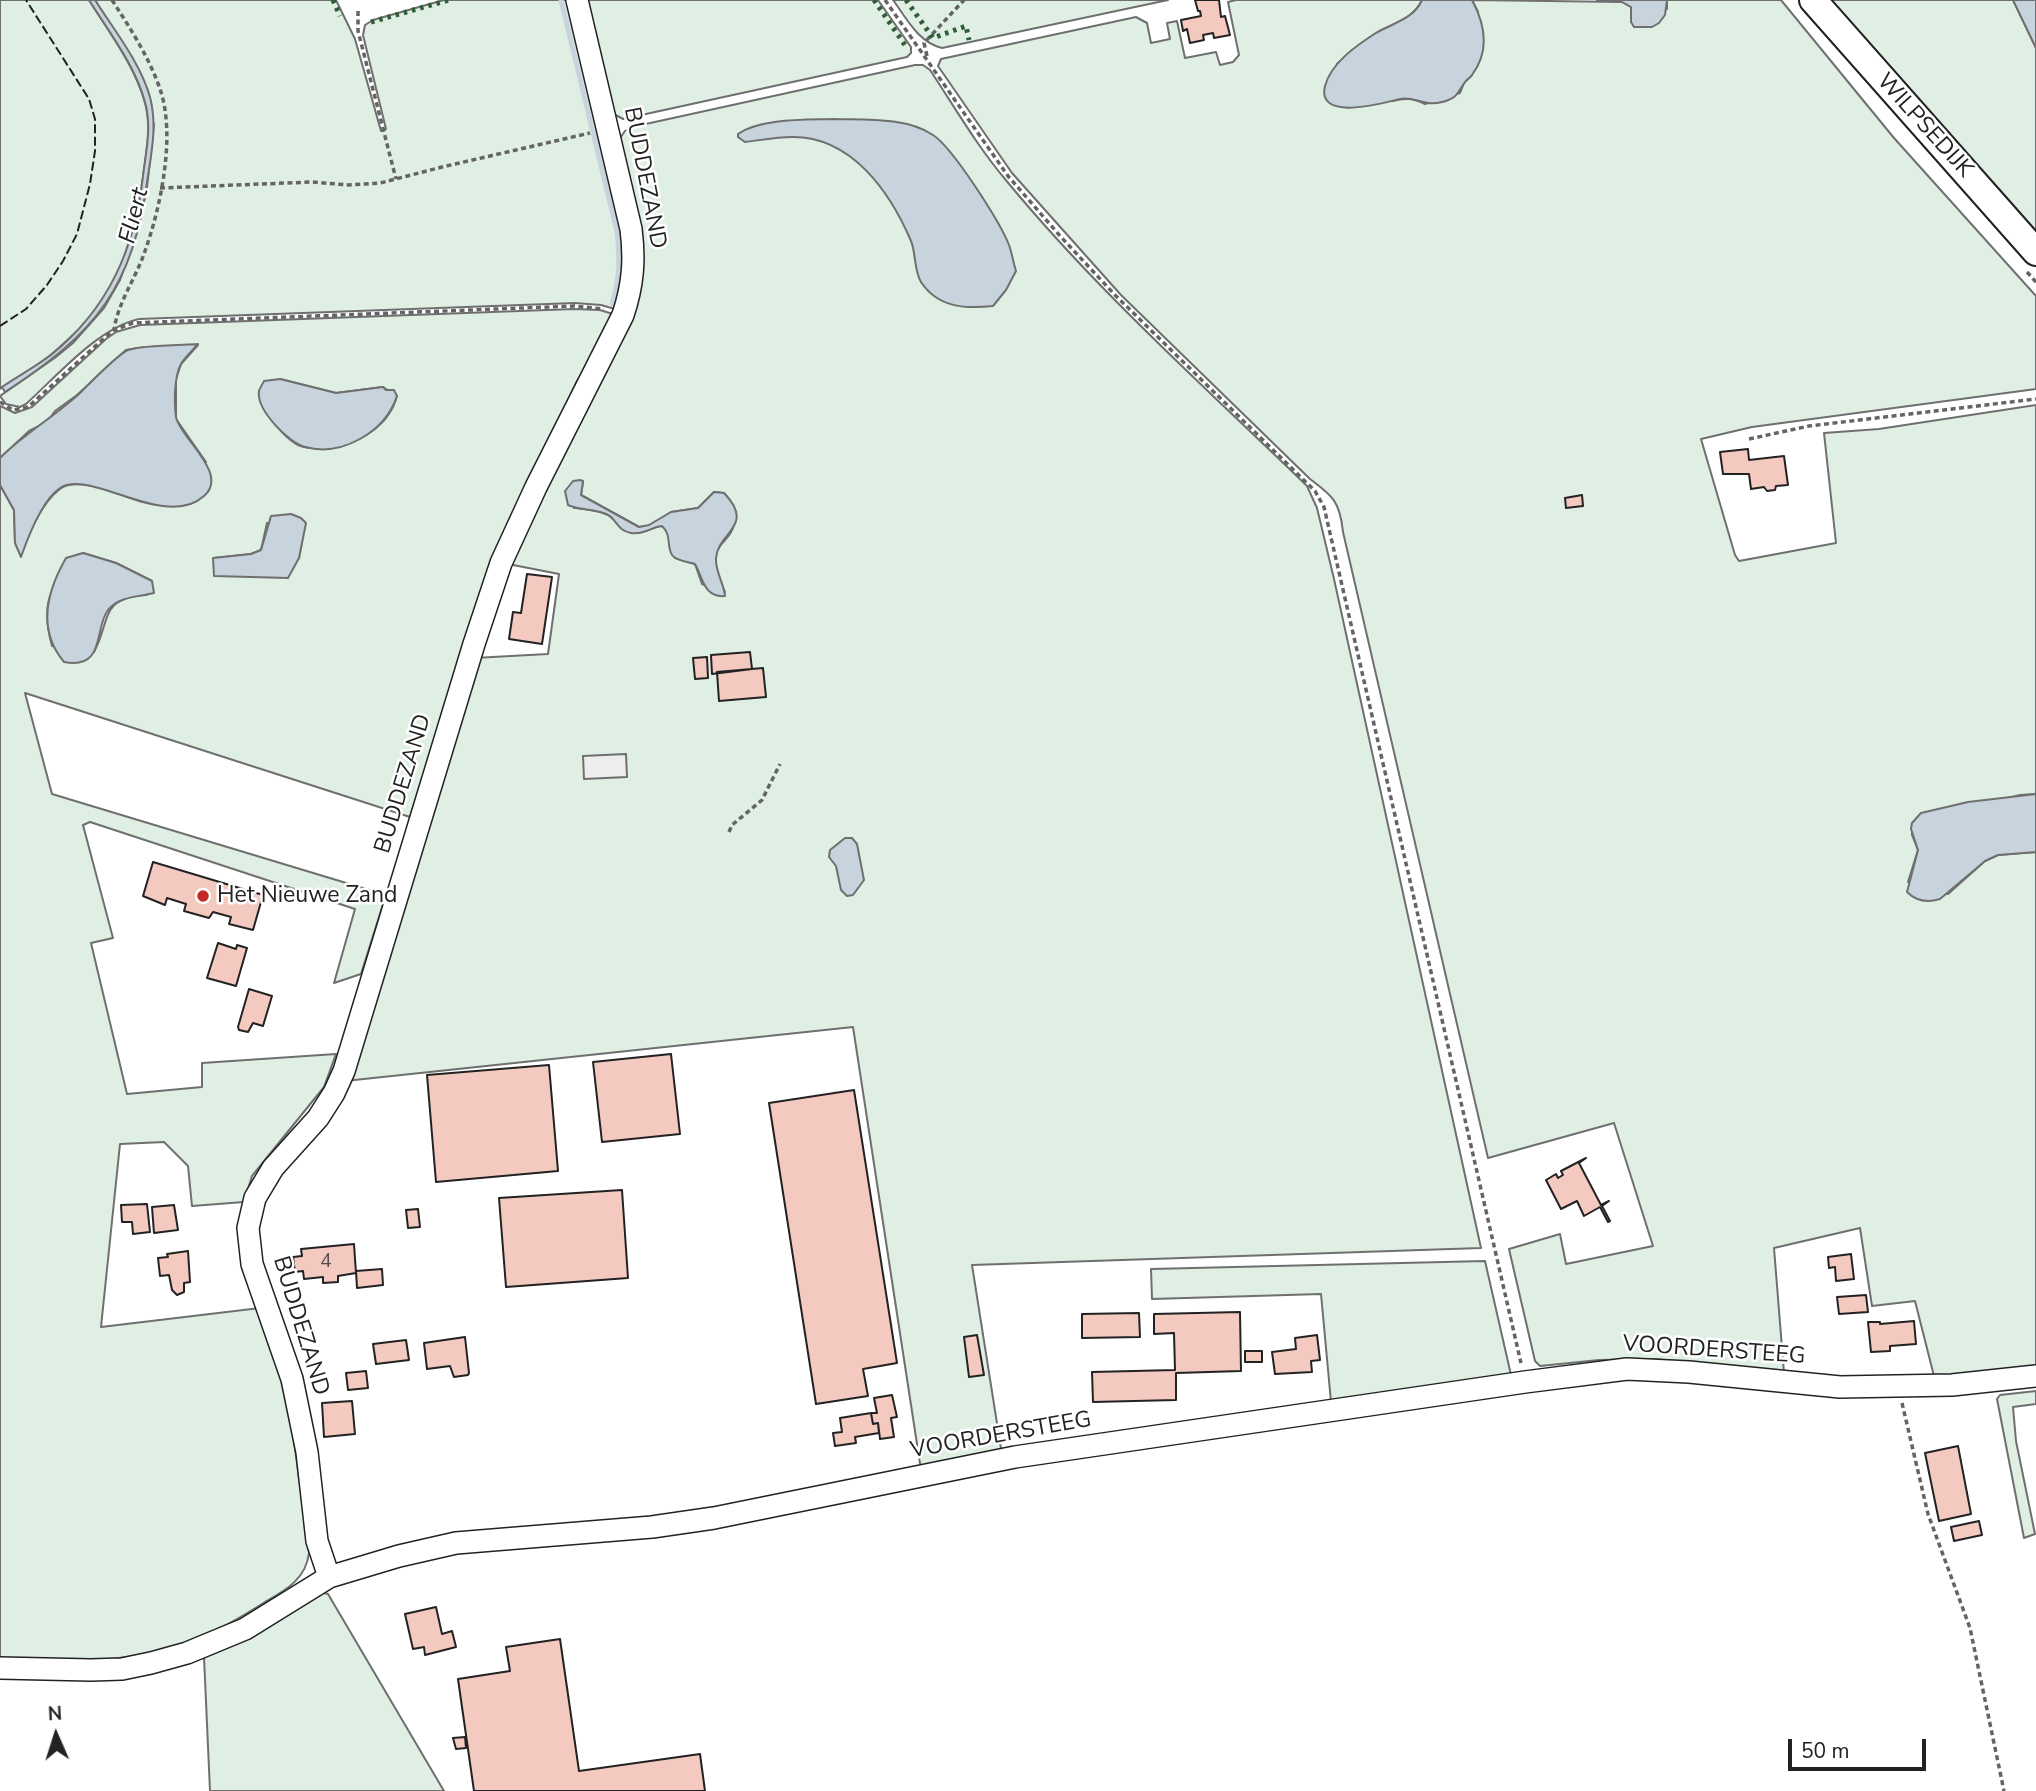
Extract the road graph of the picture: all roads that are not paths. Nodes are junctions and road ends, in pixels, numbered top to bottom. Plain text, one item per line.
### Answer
1 (577, 0) edge
2 (1813, 0) edge
3 (2036, 251) edge
4 (2036, 1376) edge
5 (329, 1577) junction
6 (0, 1668) edge

1 - 5 street, BUDDEZAND
2 - 3 main road, WILPSEDIJK
4 - 5 street, VOORDERSTEEG
5 - 6 street, VOORDERSTEEG

